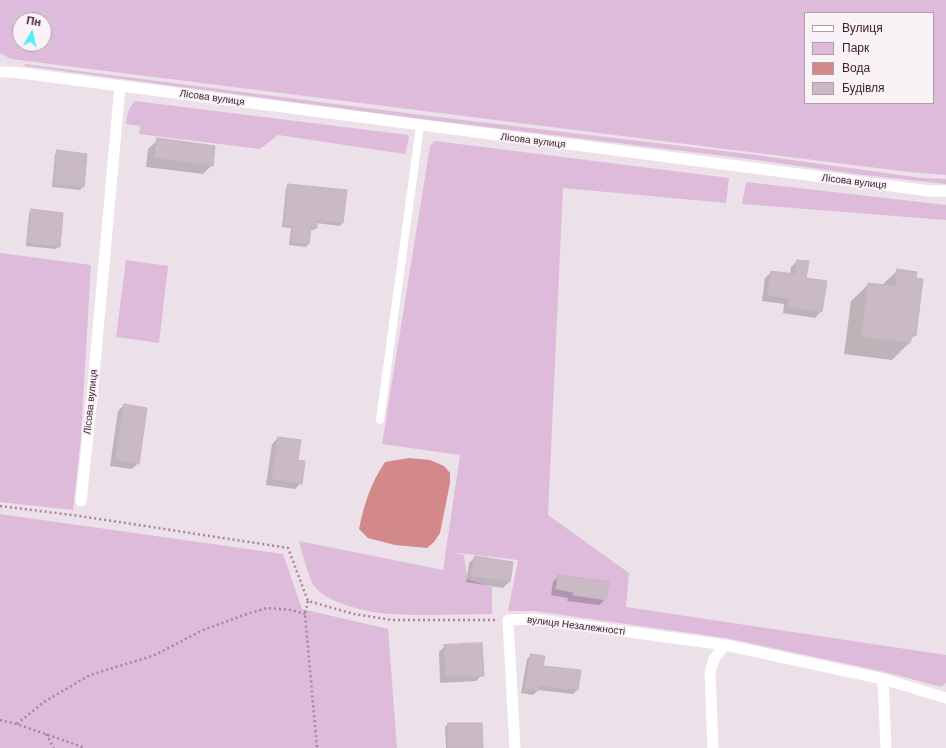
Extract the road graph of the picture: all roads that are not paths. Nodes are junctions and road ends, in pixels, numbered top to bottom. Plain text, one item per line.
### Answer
1 (2, 70) edge
2 (120, 86) junction
3 (420, 126) junction
4 (946, 191) edge
5 (380, 420) dead end
6 (81, 502) dead end
7 (725, 645) junction
8 (883, 679) junction
9 (946, 698) edge
10 (515, 748) edge
11 (713, 748) edge
12 (886, 748) edge

1 - 2 street, Лісова вулиця
2 - 3 street, Лісова вулиця
2 - 6 street, Лісова вулиця
3 - 4 street, Лісова вулиця
3 - 5 lane
7 - 8 street, вулиця Незалежності
7 - 10 street, вулиця Незалежності
7 - 11 street
8 - 9 street, вулиця Незалежності
8 - 12 street

